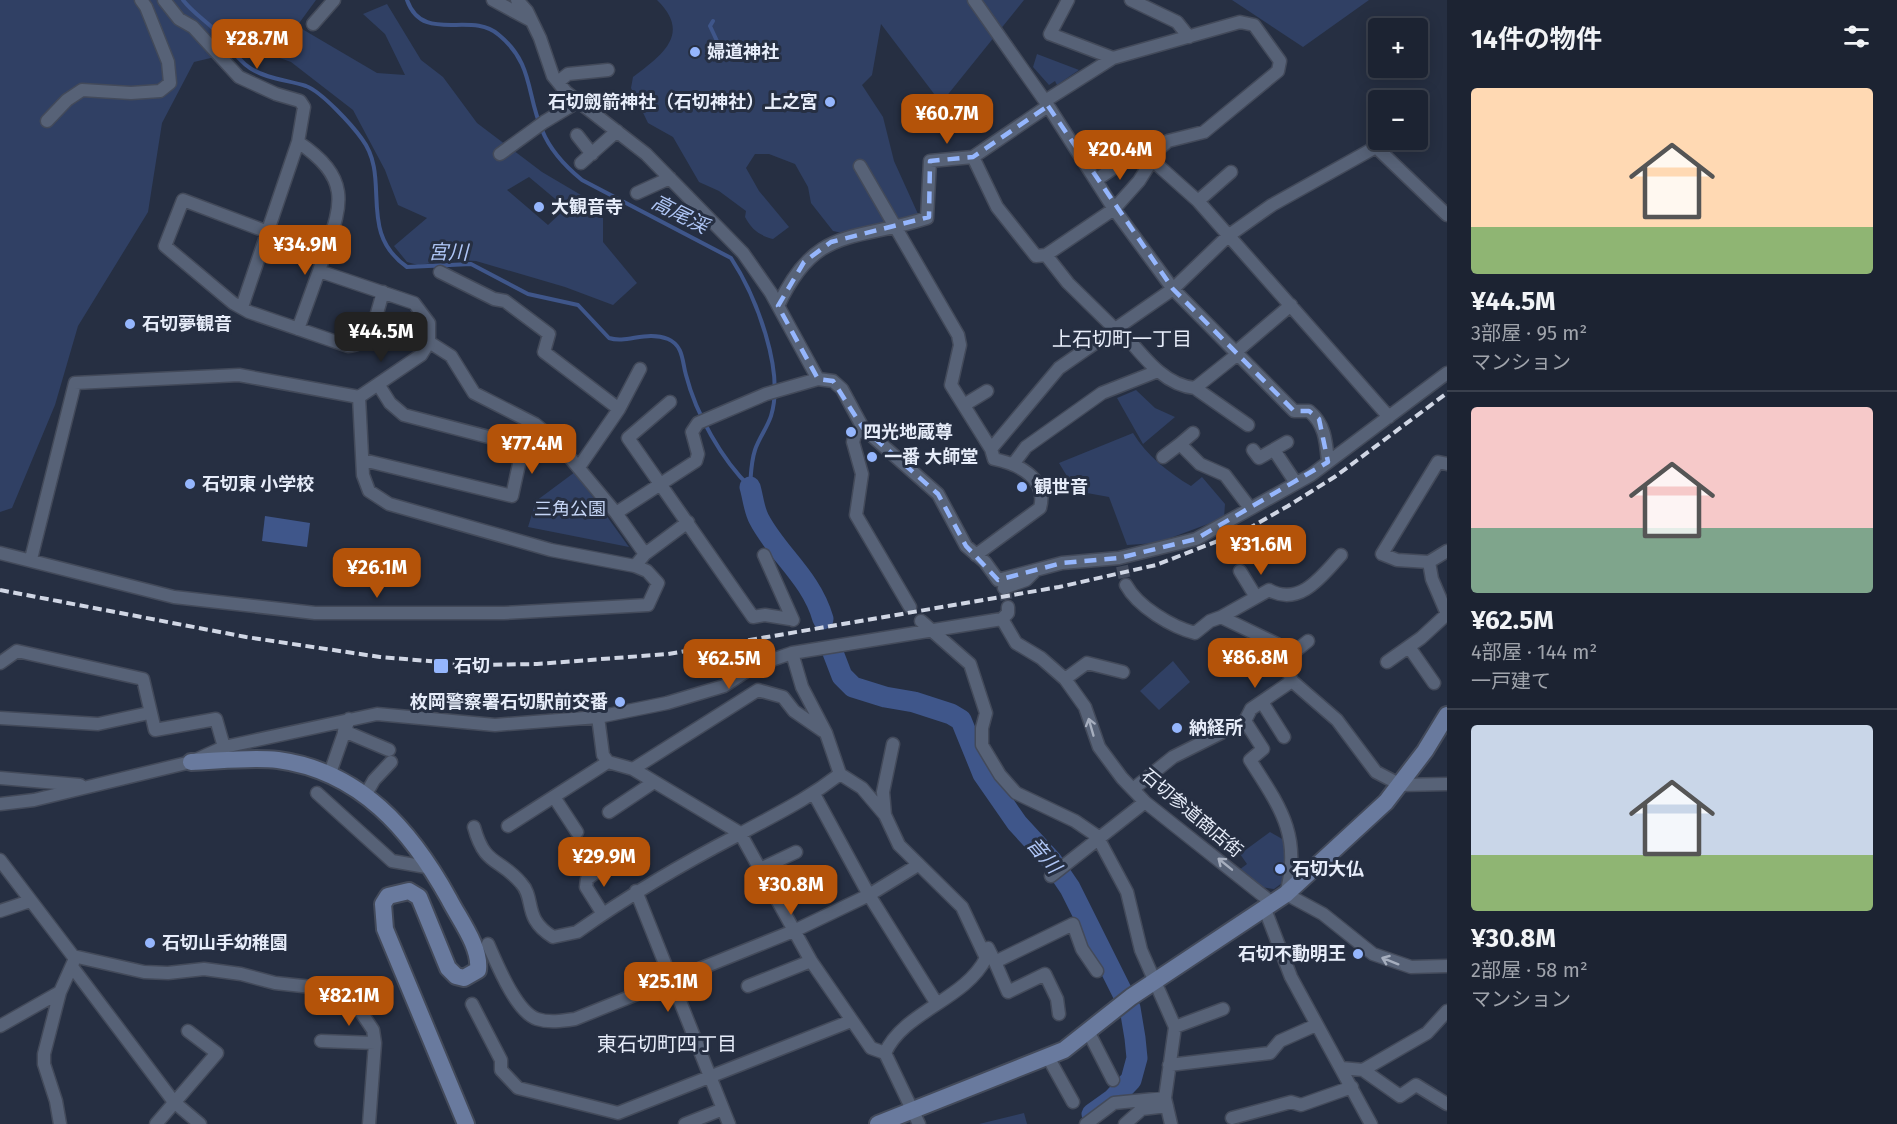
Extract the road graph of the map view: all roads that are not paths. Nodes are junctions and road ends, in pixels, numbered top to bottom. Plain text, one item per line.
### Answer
1 (141, 0) edge
2 (164, 0) edge
3 (334, 0) edge
4 (493, 0) edge
5 (516, 0) edge
6 (974, 0) edge
7 (1068, 0) edge
8 (1131, 0) edge
9 (530, 20) junction
10 (312, 24) dead end
11 (1189, 37) junction
12 (1113, 58) junction
13 (608, 70) dead end
14 (558, 82) junction
15 (579, 101) junction
16 (1046, 104) junction
17 (47, 121) dead end
18 (617, 131) junction
19 (577, 135) dead end
20 (298, 142) junction
21 (592, 153) junction
22 (500, 154) dead end
23 (973, 158) junction
24 (1127, 159) dead end
25 (1152, 160) junction
26 (581, 163) dead end
27 (860, 166) dead end
28 (1231, 172) dead end
29 (670, 178) junction
30 (1096, 180) junction
31 (637, 193) dead end
32 (1198, 201) junction
33 (1114, 209) junction
34 (1447, 215) edge
35 (897, 228) junction
36 (268, 232) junction
37 (1228, 236) junction
38 (1046, 255) junction
39 (319, 271) junction
40 (440, 272) dead end
41 (1173, 289) junction
42 (383, 292) junction
43 (1291, 305) junction
44 (778, 306) junction
45 (242, 307) junction
46 (1116, 328) junction
47 (298, 329) junction
48 (429, 342) junction
49 (1238, 352) junction
50 (640, 369) dead end
51 (1158, 371) junction
52 (1447, 373) edge
53 (818, 379) junction
54 (378, 384) junction
55 (1195, 388) junction
56 (987, 392) dead end
57 (358, 397) junction
58 (670, 402) dead end
59 (964, 405) junction
60 (619, 409) junction
61 (1389, 417) junction
62 (1248, 425) dead end
63 (863, 428) junction
64 (1193, 433) dead end
65 (1287, 442) dead end
66 (1180, 444) junction
67 (991, 449) junction
68 (1253, 450) dead end
69 (1274, 450) junction
70 (1163, 458) dead end
71 (363, 460) junction
72 (1328, 462) junction
73 (1014, 463) junction
74 (1447, 464) edge
75 (579, 467) junction
76 (1296, 483) junction
77 (660, 485) junction
78 (1250, 508) junction
79 (616, 513) junction
80 (688, 522) junction
81 (1447, 550) edge
82 (0, 553) edge
83 (645, 554) junction
84 (764, 555) dead end
85 (976, 555) junction
86 (1341, 555) dead end
87 (31, 559) junction
88 (1429, 562) junction
89 (635, 566) junction
90 (1038, 568) junction
91 (1240, 571) dead end
92 (1126, 585) tunnel mouth
93 (1004, 588) dead end
94 (1257, 597) junction
95 (910, 607) dead end
96 (1447, 614) edge
97 (1221, 618) junction
98 (925, 625) junction
99 (1308, 641) dead end
100 (1409, 647) junction
101 (792, 652) junction
102 (1283, 661) junction
103 (1387, 662) dead end
104 (0, 663) edge
105 (1123, 672) dead end
106 (1065, 679) junction
107 (1292, 681) junction
108 (1434, 683) dead end
109 (1262, 702) junction
110 (149, 713) junction
111 (1447, 716) edge
112 (598, 717) junction
113 (0, 718) edge
114 (349, 719) junction
115 (1245, 721) junction
116 (344, 731) junction
117 (826, 733) junction
118 (1284, 737) dead end
119 (893, 744) dead end
120 (224, 747) junction
121 (191, 762) junction
122 (608, 762) junction
123 (633, 769) junction
124 (330, 773) junction
125 (840, 774) junction
126 (0, 778) edge
127 (654, 782) junction
128 (1447, 784) edge
129 (1401, 785) junction
130 (90, 786) junction
131 (1132, 789) junction
132 (316, 793) dead end
133 (366, 794) junction
134 (813, 794) junction
135 (554, 797) junction
136 (1145, 802) junction
137 (0, 804) edge
138 (609, 812) dead end
139 (885, 815) junction
140 (508, 826) dead end
141 (474, 827) dead end
142 (577, 832) dead end
143 (740, 833) junction
144 (1099, 839) junction
145 (796, 852) dead end
146 (0, 860) edge
147 (609, 863) dead end
148 (918, 865) junction
149 (432, 868) junction
150 (760, 868) junction
151 (1051, 876) dead end
152 (636, 891) junction
153 (1286, 894) junction
154 (869, 895) junction
155 (30, 901) junction
156 (1270, 902) junction
157 (0, 911) edge
158 (603, 914) junction
159 (796, 930) junction
160 (488, 944) dead end
161 (982, 951) junction
162 (811, 960) junction
163 (73, 962) junction
164 (995, 962) junction
165 (1447, 966) edge
166 (1097, 971) dead end
167 (672, 981) junction
168 (1154, 981) junction
169 (748, 986) dead end
170 (60, 992) junction
171 (472, 1004) dead end
172 (937, 1004) junction
173 (1223, 1009) dead end
174 (1447, 1011) edge
175 (1059, 1014) dead end
176 (851, 1020) junction
177 (1316, 1025) junction
178 (0, 1026) edge
179 (1175, 1027) junction
180 (188, 1031) dead end
181 (1088, 1031) junction
182 (321, 1041) dead end
183 (375, 1043) junction
184 (885, 1053) junction
185 (1048, 1057) junction
186 (1169, 1065) junction
187 (1341, 1068) junction
188 (1362, 1070) junction
189 (709, 1076) junction
190 (1113, 1080) dead end
191 (1352, 1086) junction
192 (174, 1102) junction
193 (1073, 1102) dead end
194 (1166, 1102) junction
195 (1447, 1104) edge
196 (723, 1109) junction
197 (916, 1117) edge
198 (1232, 1118) dead end
199 (1254, 1118) edge
200 (618, 1119) edge
201 (1366, 1122) edge
202 (60, 1124) edge
203 (156, 1124) edge
204 (200, 1124) edge
205 (369, 1124) edge
206 (466, 1124) edge
207 (685, 1124) edge
208 (729, 1124) edge
209 (878, 1124) edge
210 (1086, 1124) edge
211 (1125, 1124) edge
212 (1171, 1124) edge

1 - 17 street
2 - 20 street
3 - 10 street
4 - 9 street
5 - 9 street
6 - 16 street
7 - 12 street
8 - 11 street
9 - 14 street
11 - 12 street
11 - 25 street
12 - 16 street
13 - 14 street
14 - 15 street
15 - 18 street
15 - 22 street
16 - 23 street
16 - 30 street
18 - 21 street
18 - 29 street
19 - 21 street
20 - 36 street
20 - 39 street
21 - 26 street
23 - 35 street
23 - 38 street
24 - 30 street
25 - 32 street
25 - 33 street
27 - 35 street
28 - 32 street
29 - 31 street
29 - 44 street
30 - 33 street
32 - 37 street
33 - 38 street
33 - 41 street
34 - 37 street
35 - 44 street
35 - 59 street
36 - 45 street
36 - 45 street
37 - 41 street
37 - 43 street
38 - 46 street
39 - 42 street
39 - 47 street
40 - 60 street
41 - 46 street
41 - 49 street
42 - 47 street
42 - 48 street
43 - 49 street
43 - 61 street
44 - 53 street
45 - 47 street
46 - 51 street
46 - 67 street
48 - 54 street
48 - 75 street
49 - 55 street
49 - 72 street
50 - 60 street
51 - 55 street
51 - 73 street
52 - 61 street
53 - 63 street
53 - 77 street
54 - 57 street
54 - 71 street
55 - 62 street
56 - 59 street
57 - 71 street
57 - 87 street
58 - 77 street
59 - 67 street
60 - 75 street
61 - 72 street
63 - 85 street
63 - 95 street
64 - 66 street
65 - 69 street
66 - 70 street
66 - 78 street
67 - 73 street
68 - 69 street
69 - 76 street
71 - 89 street
72 - 76 street
73 - 85 street
74 - 88 street
75 - 79 street
76 - 78 street
77 - 79 street
77 - 80 street
78 - 90 street
79 - 83 street
80 - 83 street
80 - 84 street
81 - 88 street
82 - 87 street
83 - 89 street
85 - 90 street
86 - 94 street
87 - 89 street
88 - 96 street
90 - 93 street
91 - 94 street
92 - 97 street
94 - 97 street
96 - 100 street
97 - 102 street
98 - 101 street
98 - 106 street, 石切参道商店街
98 - 144 street
99 - 102 street
100 - 103 street
100 - 108 street
101 - 112 street
101 - 117 street
102 - 107 street
104 - 110 street
105 - 106 street
131 -> 106 street, 石切参道商店街
107 - 109 street
107 - 129 street
109 - 115 street
109 - 118 street
110 - 113 street
110 - 120 street
111 - 129 street
112 - 114 street
112 - 122 street
114 - 116 street
114 - 120 street
115 - 131 street
115 - 153 street
116 - 124 street
116 - 133 street
117 - 123 street
117 - 125 street
119 - 139 street
120 - 121 street
121 - 124 street
121 - 130 street
122 - 123 street
122 - 135 street
123 - 127 street
124 - 133 street
125 - 134 street
125 - 139 street
126 - 130 street
127 - 138 street
127 - 143 street
128 - 129 street
129 - 153 street
130 - 137 street
131 - 136 street, 石切参道商店街
132 - 149 street
133 - 149 street
134 - 143 street
134 - 154 street
135 - 140 street
135 - 142 street
136 - 144 street
156 -> 136 street, 石切参道商店街
139 - 148 street
141 - 158 street
143 - 150 street
143 - 152 street
144 - 151 street
144 - 168 street
145 - 150 street
146 - 155 street
147 - 158 street
148 - 154 street
148 - 161 street
149 - 206 street
150 - 159 street
152 - 158 street
152 - 167 street
153 - 156 street
165 -> 153 street
154 - 159 street
154 - 172 street
155 - 157 street
155 - 163 street
156 - 168 street
156 - 177 street
159 - 162 street
159 - 167 street
160 - 167 street
161 - 164 street
161 - 172 street
162 - 169 street
162 - 176 street
163 - 170 street
163 - 183 street
163 - 192 street
164 - 166 street
164 - 175 street
167 - 189 street
168 - 179 street
168 - 181 street
170 - 178 street
170 - 202 street
171 - 200 street
172 - 184 street
173 - 179 street
174 - 188 street
176 - 184 street
176 - 189 street
177 - 186 street
177 - 187 street
179 - 186 street
180 - 192 street
181 - 185 street
181 - 190 street
182 - 183 street
183 - 205 street
184 - 197 street
185 - 193 street
185 - 197 street
186 - 194 street
187 - 188 street
187 - 191 street
188 - 195 street
189 - 196 street
189 - 200 street
191 - 199 street
191 - 201 street
192 - 203 street
192 - 204 street
194 - 210 street
194 - 211 street
194 - 212 street
196 - 207 street
196 - 208 street
197 - 209 street
198 - 199 street

